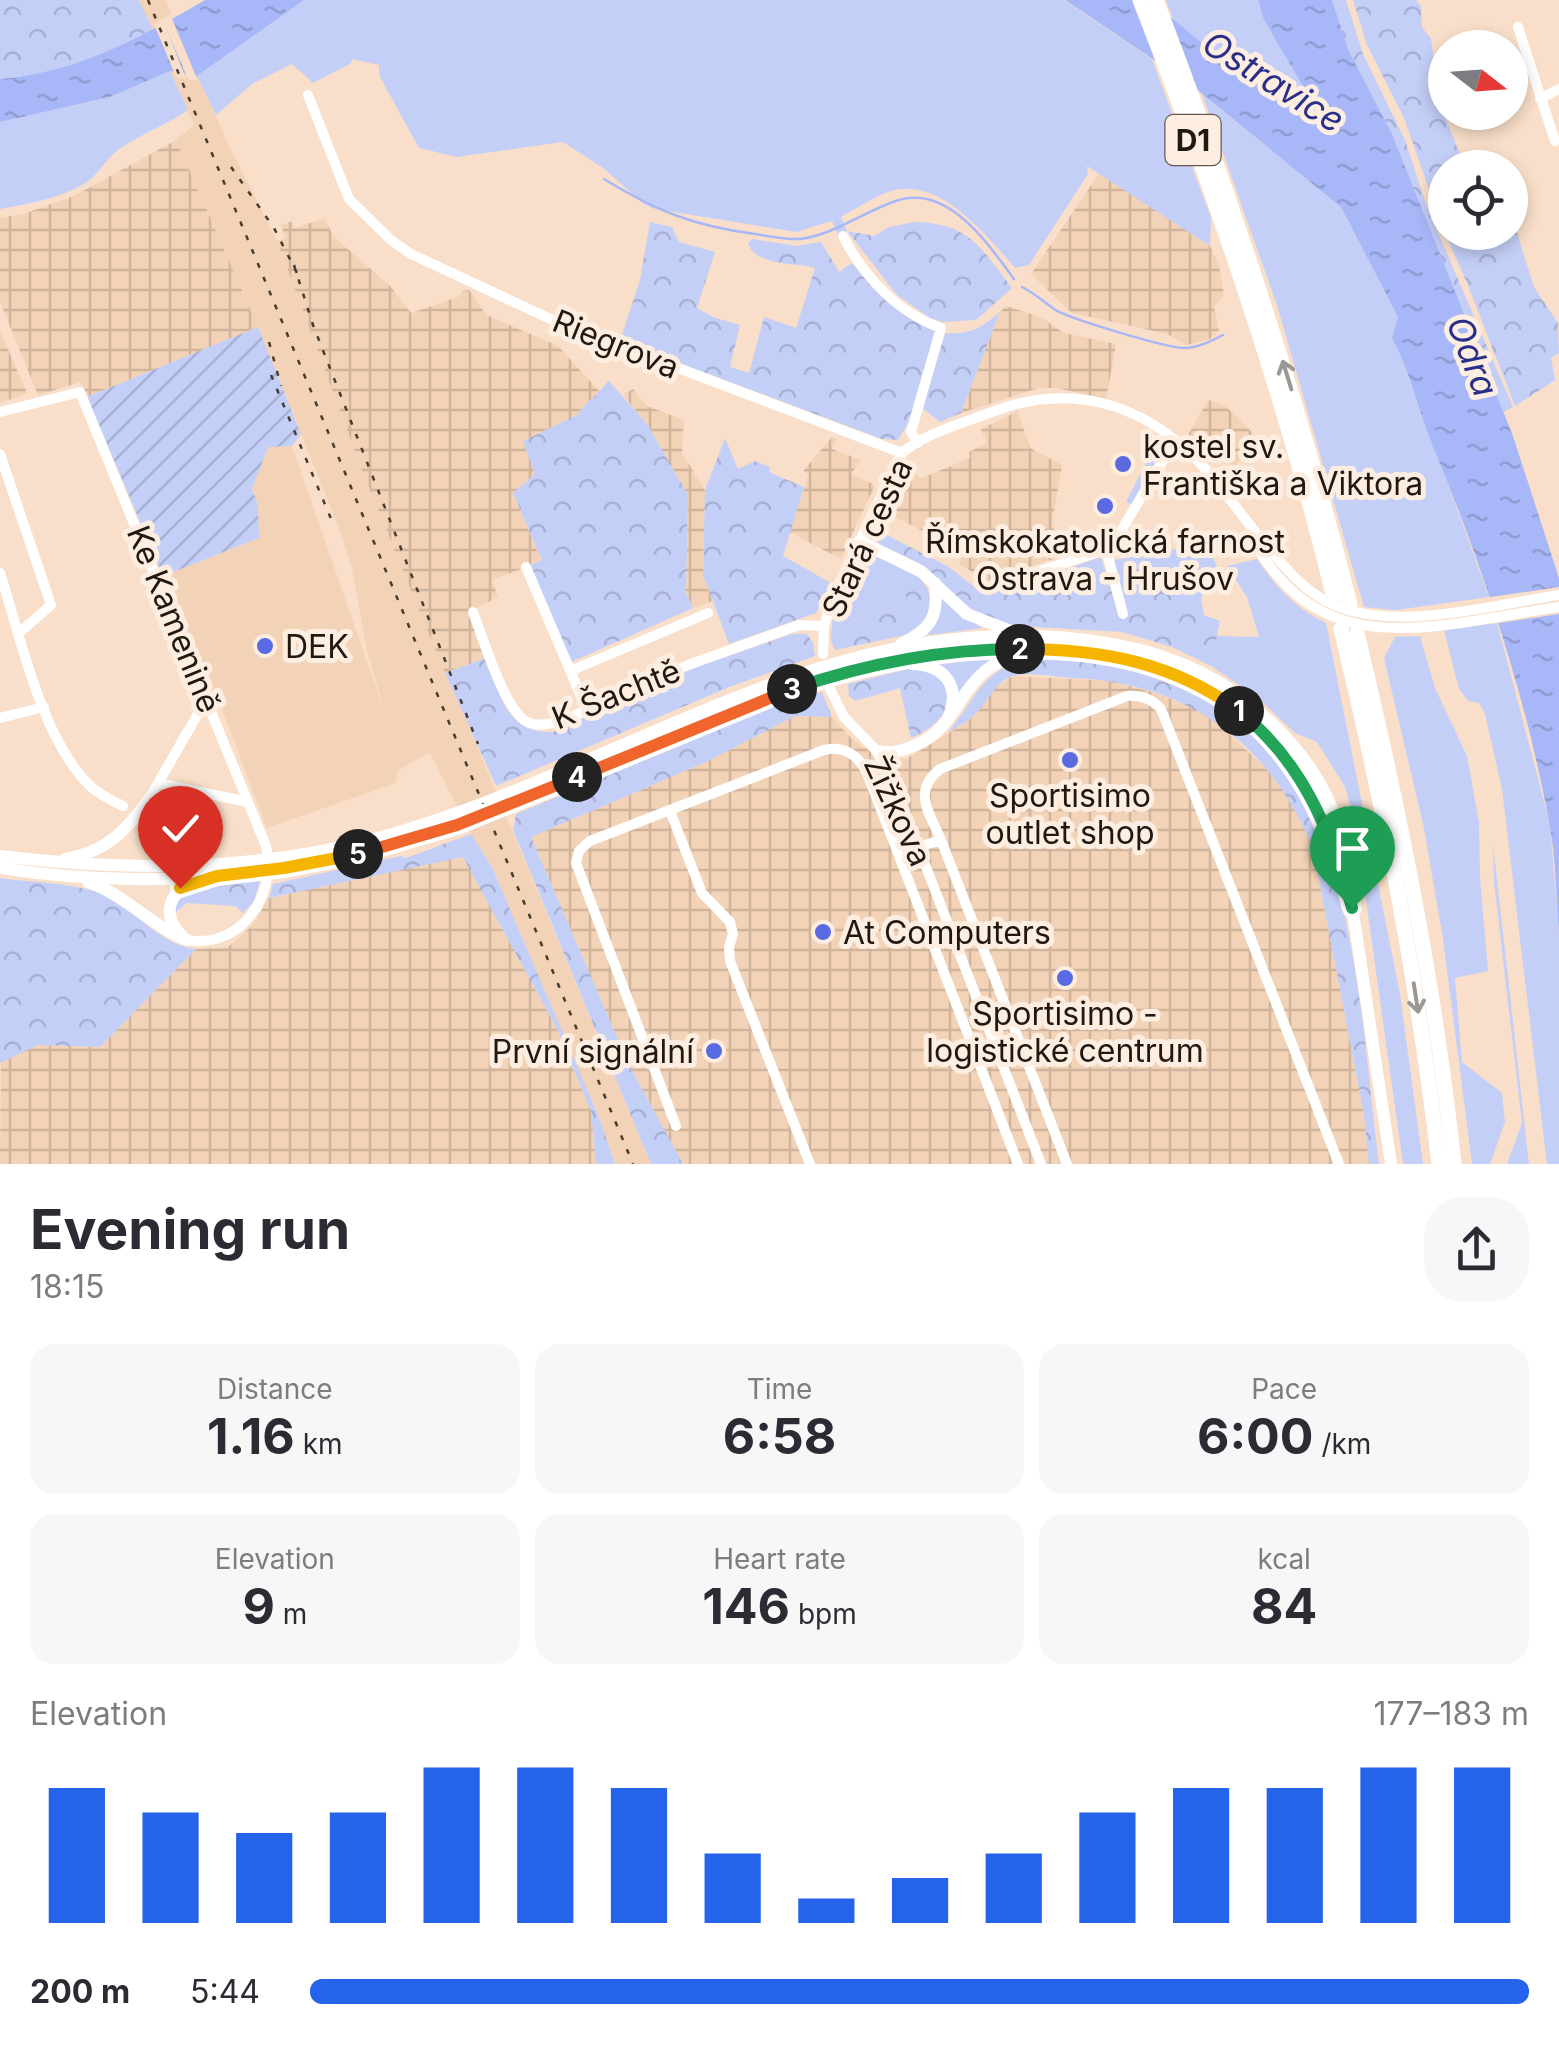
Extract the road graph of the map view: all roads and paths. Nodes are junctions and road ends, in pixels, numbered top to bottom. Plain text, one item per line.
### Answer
1 (1140, 0) edge
2 (1156, 0) edge
3 (1518, 27) dead end
4 (1559, 88) edge
5 (308, 95) dead end
6 (1540, 99) junction
7 (1555, 141) dead end
8 (844, 236) dead end
9 (0, 412) edge
10 (1175, 440) junction
11 (918, 443) junction
12 (902, 453) junction
13 (0, 454) edge
14 (1241, 516) junction
15 (859, 540) junction
16 (1106, 550) junction
17 (526, 567) dead end
18 (0, 574) edge
19 (935, 583) junction
20 (998, 584) dead end
21 (1559, 595) edge
22 (1334, 598) dead end
23 (1350, 604) dead end
24 (1559, 606) edge
25 (473, 612) dead end
26 (708, 614) dead end
27 (1124, 614) dead end
28 (1451, 616) junction
29 (1416, 621) junction
30 (824, 626) junction
31 (20, 633) junction
32 (1037, 636) junction
33 (1062, 650) junction
34 (823, 654) dead end
35 (877, 658) junction
36 (570, 671) junction
37 (830, 689) dead end
38 (206, 698) junction
39 (44, 707) junction
40 (587, 710) junction
41 (0, 718) edge
42 (944, 727) junction
43 (878, 751) junction
44 (158, 783) junction
45 (149, 799) junction
46 (248, 802) junction
47 (123, 806) dead end
48 (670, 811) junction
49 (940, 840) junction
50 (918, 847) junction
51 (0, 856) edge
52 (44, 862) junction
53 (0, 868) edge
54 (213, 871) junction
55 (72, 876) junction
56 (934, 890) junction
57 (915, 898) junction
58 (1352, 908) junction
59 (187, 940) junction
60 (676, 1126) dead end
61 (810, 1164) edge
62 (1018, 1164) edge
63 (1041, 1164) edge
64 (1066, 1164) edge
65 (1338, 1164) edge
66 (1391, 1164) edge
67 (1439, 1164) edge
68 (1454, 1164) edge

1 - 22 highway, D1
23 -> 2 highway, D1
3 - 6 street
4 - 6 street
5 - 12 street, Riegrova
6 - 7 street
8 - 11 street
9 - 38 street, Ke Kamenině
10 - 11 street, Stará cesta
10 - 14 street, Stará cesta
10 - 16 street
11 - 12 street, Stará cesta
12 - 15 street, Stará cesta
13 - 31 street
14 - 29 street
14 - 29 street
15 - 19 main road
15 - 30 street, Stará cesta
16 - 20 street
16 - 27 street
17 - 36 street
18 - 31 street
19 - 32 main road
19 - 35 main road
21 - 28 street
24 - 28 street
25 - 40 street, K Šachtě
26 - 36 street
28 - 29 street
30 - 34 street, Stará cesta
30 - 40 street, K Šachtě
31 - 39 street
32 - 35 main road
32 - 58 main road
33 - 35 main road
33 - 42 main road
33 - 58 main road
35 - 42 main road
35 - 54 main road
36 - 40 street
37 - 43 street, Žižkova
38 - 44 street
38 - 46 street, Ke Kamenině
39 - 41 street
39 - 47 street
42 - 43 main road
43 - 50 street, Žižkova
44 - 45 street
44 - 46 street
45 - 52 main road
45 - 54 main road
46 - 59 street, Ke Kamenině
48 - 57 street
48 - 60 street
48 - 61 street
49 - 50 street
49 - 64 street
49 - 65 street
50 - 56 street, Žižkova
51 - 52 main road
52 - 54 main road
53 - 55 main road
54 - 55 main road
54 - 59 main road
55 - 59 main road
56 - 57 street
56 - 63 street, Žižkova
57 - 62 street
58 - 66 main road
68 -> 67 highway

